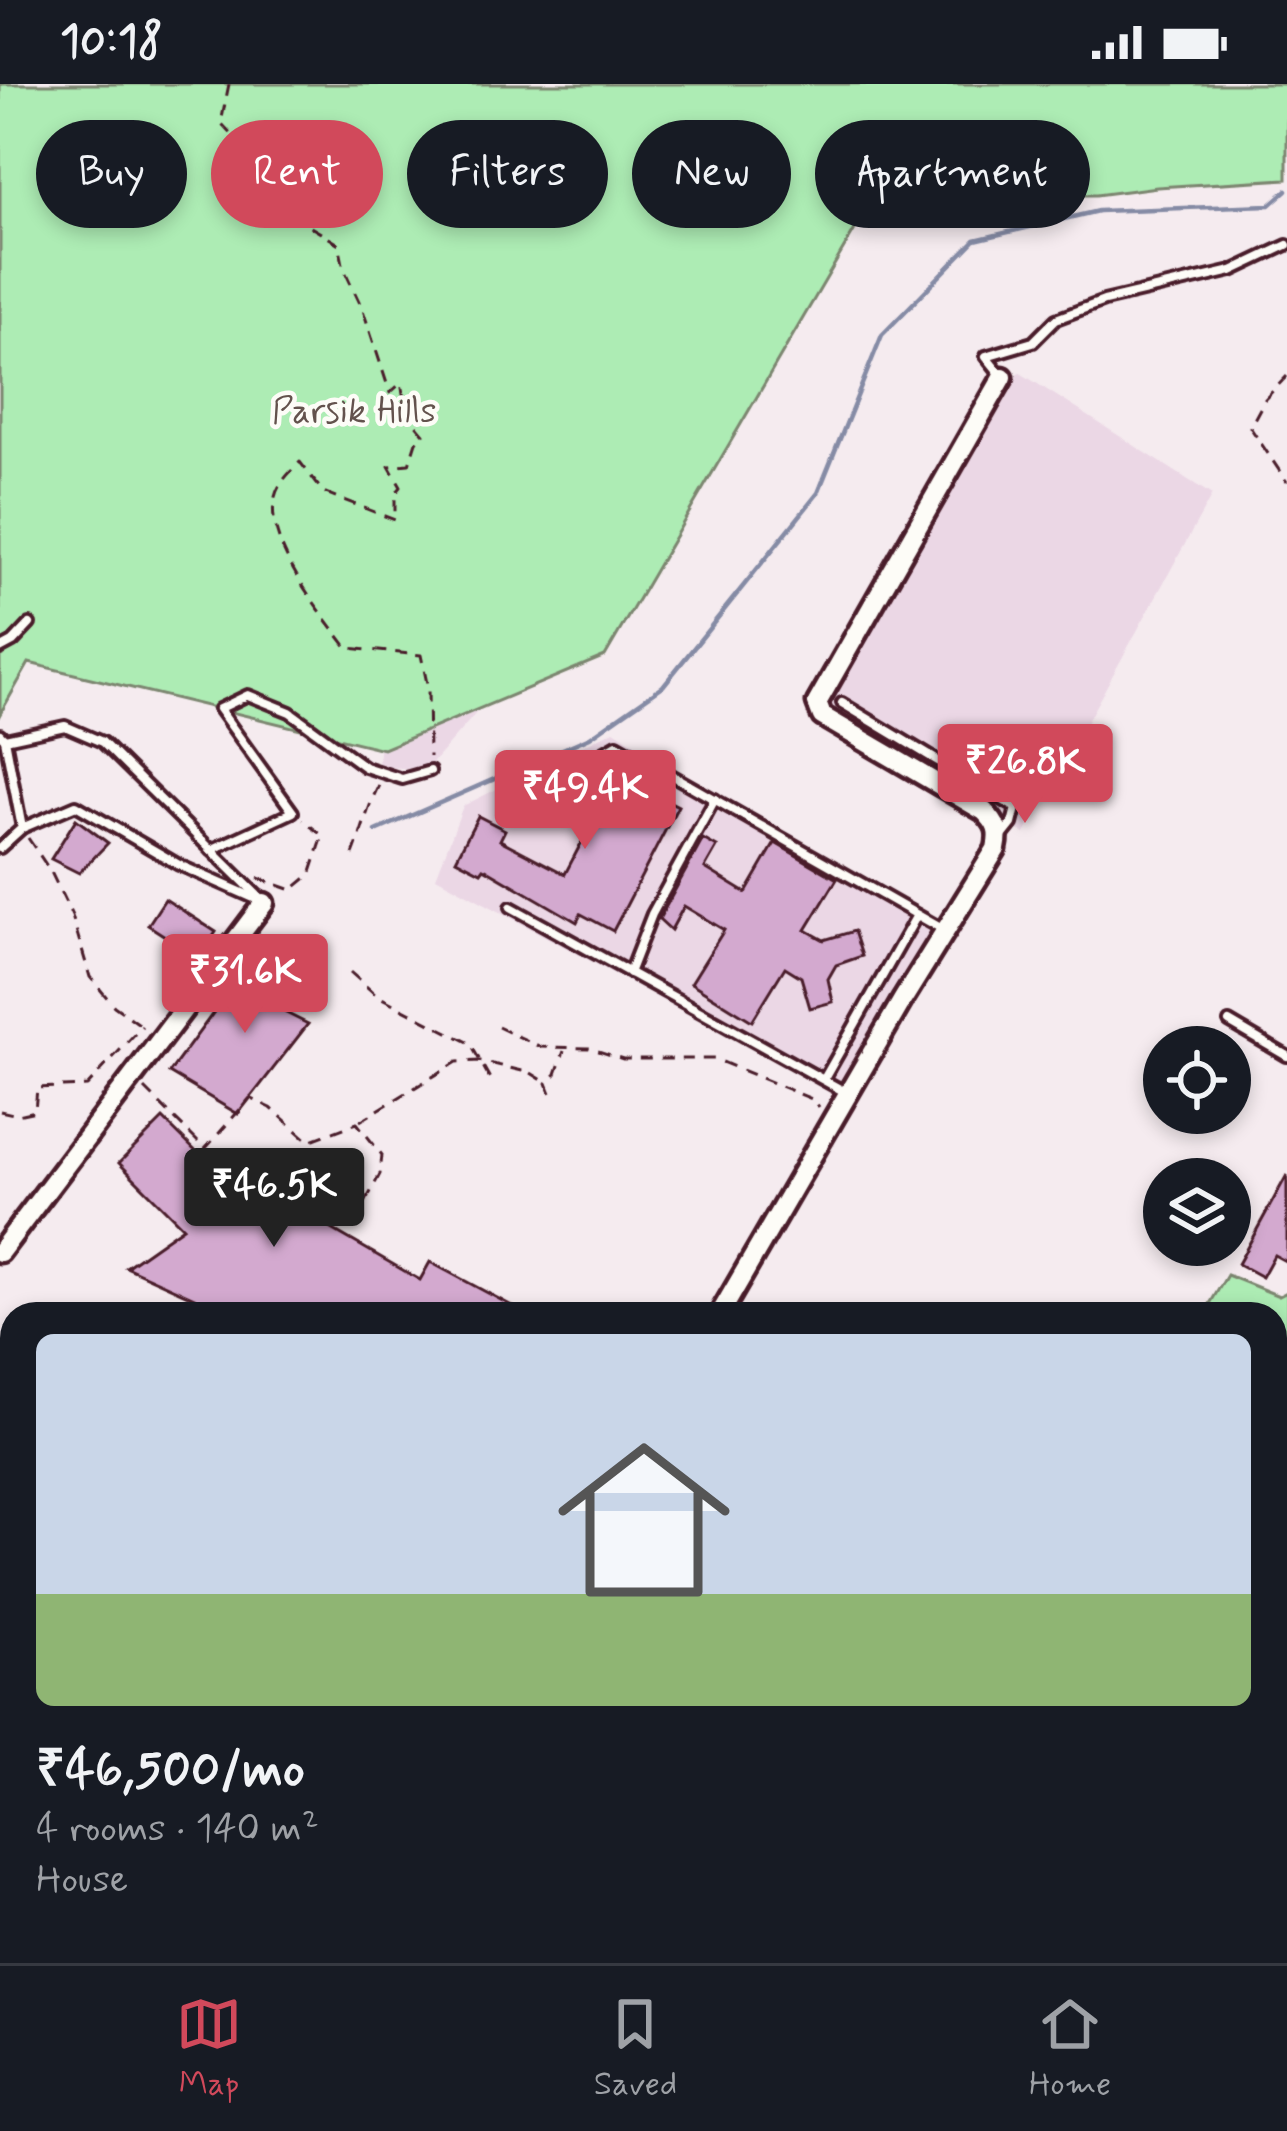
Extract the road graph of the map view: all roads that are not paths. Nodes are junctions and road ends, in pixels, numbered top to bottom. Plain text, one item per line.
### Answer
1 (1287, 245) edge
2 (1003, 377) joint
3 (30, 624) dead end
4 (0, 649) edge
5 (842, 703) dead end
6 (2, 737) edge
7 (430, 771) road end
8 (548, 784) dead end
9 (715, 799) junction
10 (22, 828) junction
11 (998, 840) junction
12 (0, 848) edge
13 (211, 850) junction
14 (264, 903) junction
15 (511, 908) dead end
16 (917, 915) junction
17 (946, 931) junction
18 (629, 973) junction
19 (1229, 1022) dead end
20 (1287, 1056) edge
21 (824, 1079) junction
22 (848, 1093) junction
23 (0, 1252) edge
24 (727, 1302) edge

1 - 2 lane
2 - 11 street
3 - 4 lane
5 - 11 lane
6 - 10 lane
6 - 13 lane
7 - 13 lane
8 - 9 lane
9 - 16 lane
9 - 18 lane
10 - 12 lane
10 - 14 lane
11 - 17 street
13 - 14 lane
14 - 23 street
15 - 18 lane
16 - 17 lane
16 - 21 lane
17 - 22 street
18 - 21 lane
19 - 20 lane
21 - 22 lane
22 - 24 street

